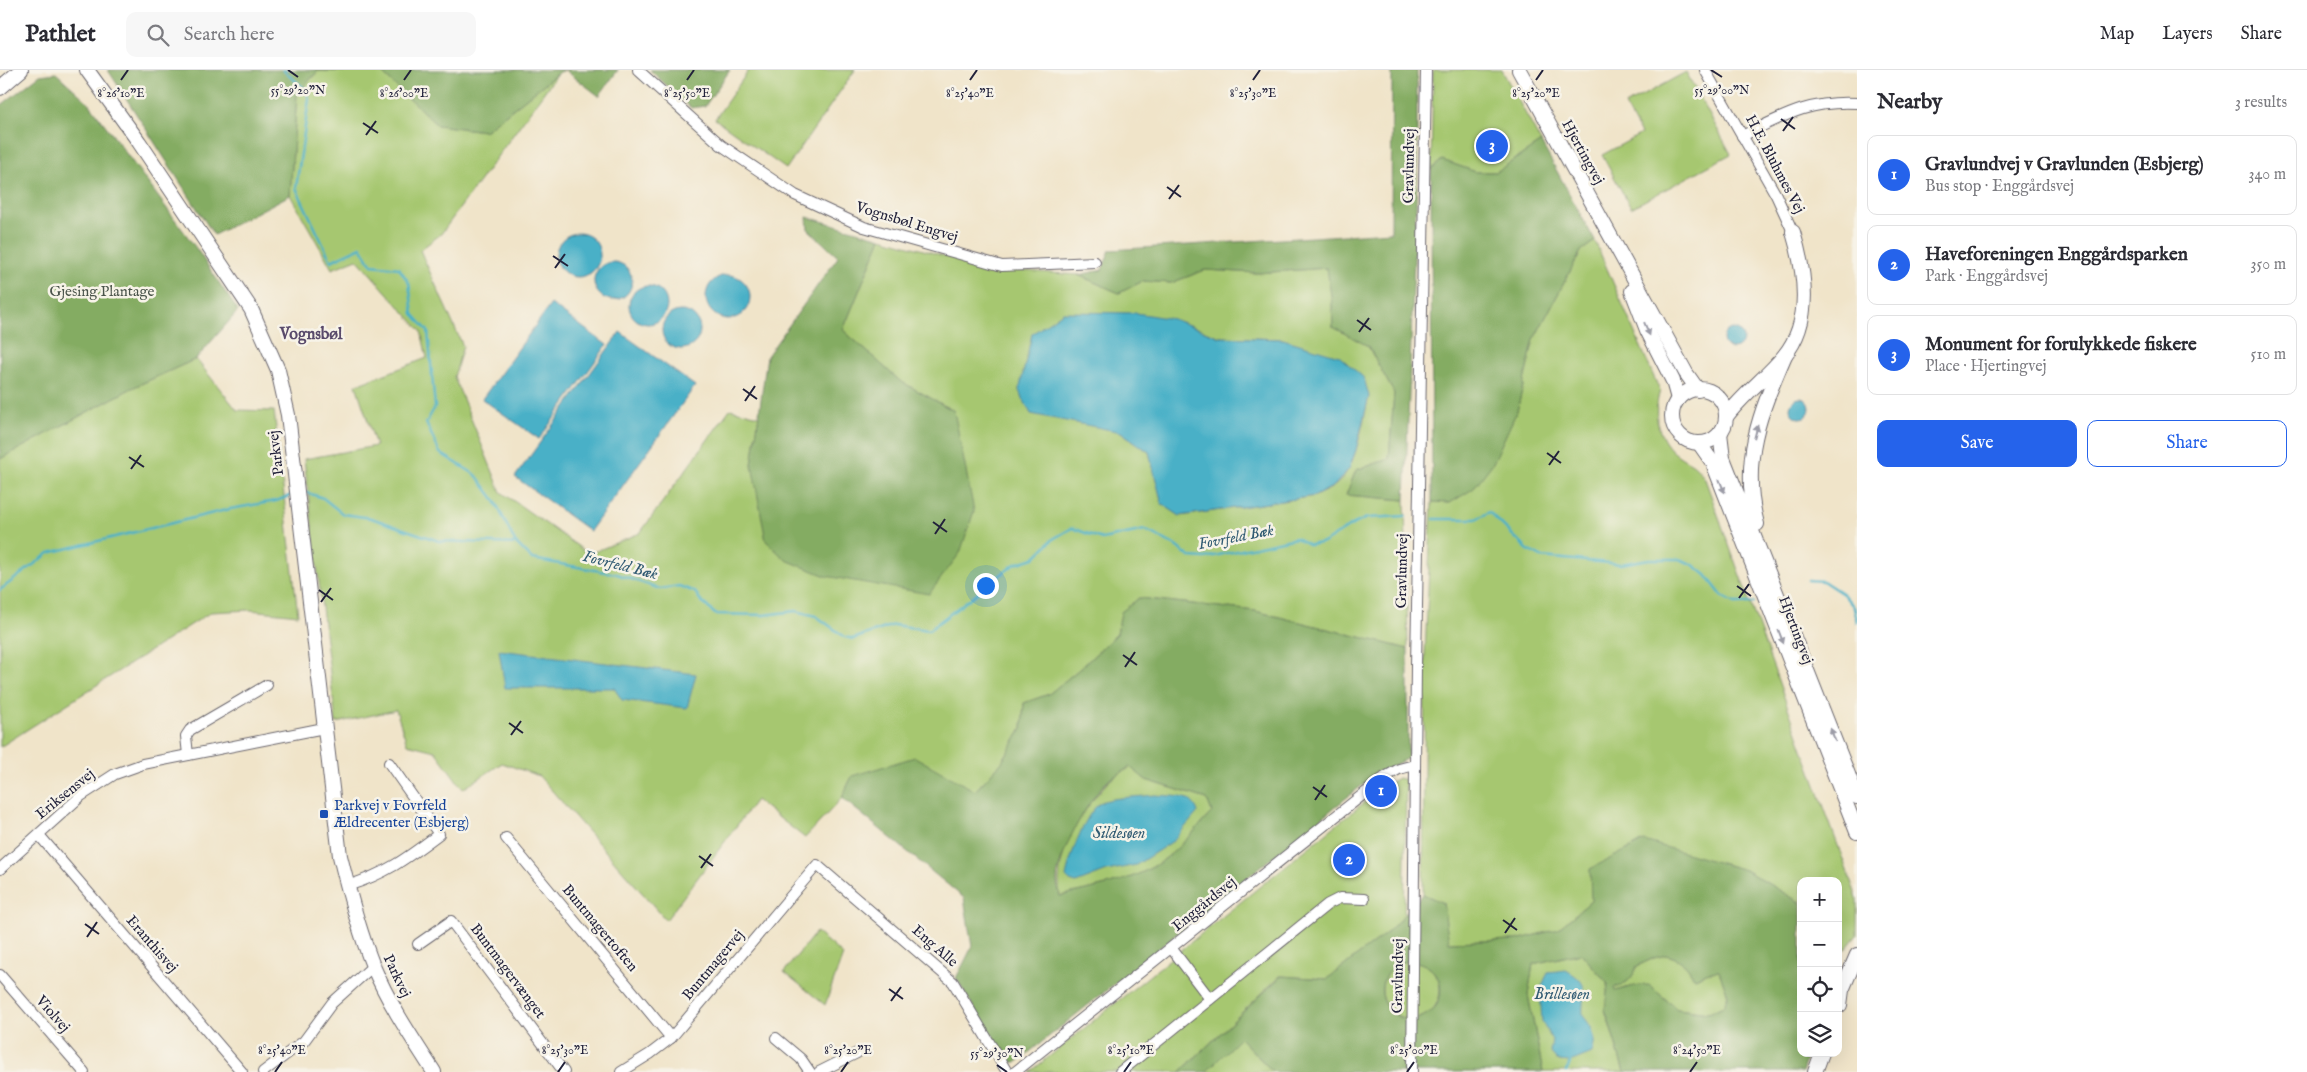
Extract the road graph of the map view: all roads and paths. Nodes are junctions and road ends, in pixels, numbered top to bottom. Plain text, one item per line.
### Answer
1 (21, 70) edge
2 (87, 70) edge
3 (638, 70) edge
4 (1426, 70) edge
5 (1519, 70) edge
6 (1706, 70) edge
7 (0, 88) edge
8 (1857, 103) edge
9 (1742, 136) junction
10 (1792, 232) joint
11 (1618, 250) junction
12 (1095, 262) dead end
13 (1785, 355) junction
14 (1757, 382) junction
15 (1698, 390) junction
16 (1716, 395) junction
17 (1678, 399) junction
18 (1726, 417) junction
19 (1720, 433) junction
20 (1699, 443) junction
21 (1786, 615) junction
22 (267, 685) dead end
23 (324, 728) junction
24 (188, 755) junction
25 (388, 763) dead end
26 (1414, 765) junction
27 (1857, 797) edge
28 (1857, 832) edge
29 (39, 835) junction
30 (506, 838) dead end
31 (817, 865) joint
32 (0, 869) edge
33 (347, 886) junction
34 (1364, 899) dead end
35 (418, 944) dead end
36 (1172, 949) junction
37 (1857, 955) edge
38 (373, 966) junction
39 (0, 975) edge
40 (1857, 975) edge
41 (1842, 990) edge
42 (1210, 999) junction
43 (1842, 1002) edge
44 (671, 1038) junction
45 (776, 1038) dead end
46 (858, 1053) dead end
47 (1821, 1057) edge
48 (1019, 1070) edge
49 (84, 1072) edge
50 (242, 1072) edge
51 (263, 1072) edge
52 (433, 1072) edge
53 (564, 1072) edge
54 (622, 1072) edge
55 (810, 1072) edge
56 (819, 1072) edge
57 (1007, 1072) edge
58 (1120, 1072) edge
59 (1412, 1072) edge
60 (1815, 1072) edge

1 - 7 main road
2 - 23 main road, Parkvej
3 - 12 street, Vognsbøl Engvej
4 - 26 street, Gravlundvej
5 - 11 main road, Hjertingvej
6 - 9 street, H.E. Bluhmes Vej
8 - 9 street
9 - 10 street, H.E. Bluhmes Vej
10 - 13 main road, H.E. Bluhmes Vej
11 - 15 main road, Hjertingvej
11 -> 17 main road, Hjertingvej
13 - 14 main road, H.E. Bluhmes Vej
21 -> 13 main road
14 - 16 main road, H.E. Bluhmes Vej
14 - 18 main road, H.E. Bluhmes Vej
15 - 16 main road
15 - 17 main road
16 - 18 main road
17 - 20 main road
18 - 19 main road
19 - 20 main road
19 - 21 main road, Hjertingvej
20 -> 28 main road, Hjertingvej
27 -> 21 main road, Hjertingvej
22 - 24 street
23 - 24 street, Eriksensvej
23 - 33 main road, Parkvej
24 - 29 street, Eriksensvej
25 - 33 street
26 - 36 street, Enggårdsvej
26 - 59 street, Gravlundvej
29 - 32 street, Eriksensvej
29 - 50 street, Eranthisvej
30 - 44 street, Buntmagertoften
31 - 44 street, Buntmagervej
31 - 57 street, Eng Alle
33 - 38 main road, Parkvej
34 - 42 street
35 - 53 street, Buntmagervænget
36 - 42 street
36 - 48 street, Enggårdsvej
37 - 41 main road
38 - 51 street
38 - 52 main road, Parkvej
39 - 49 street, Violvej
40 - 43 main road
42 - 58 street
44 - 54 street, Buntmagervej
45 - 55 street
46 - 56 street
47 - 60 main road

